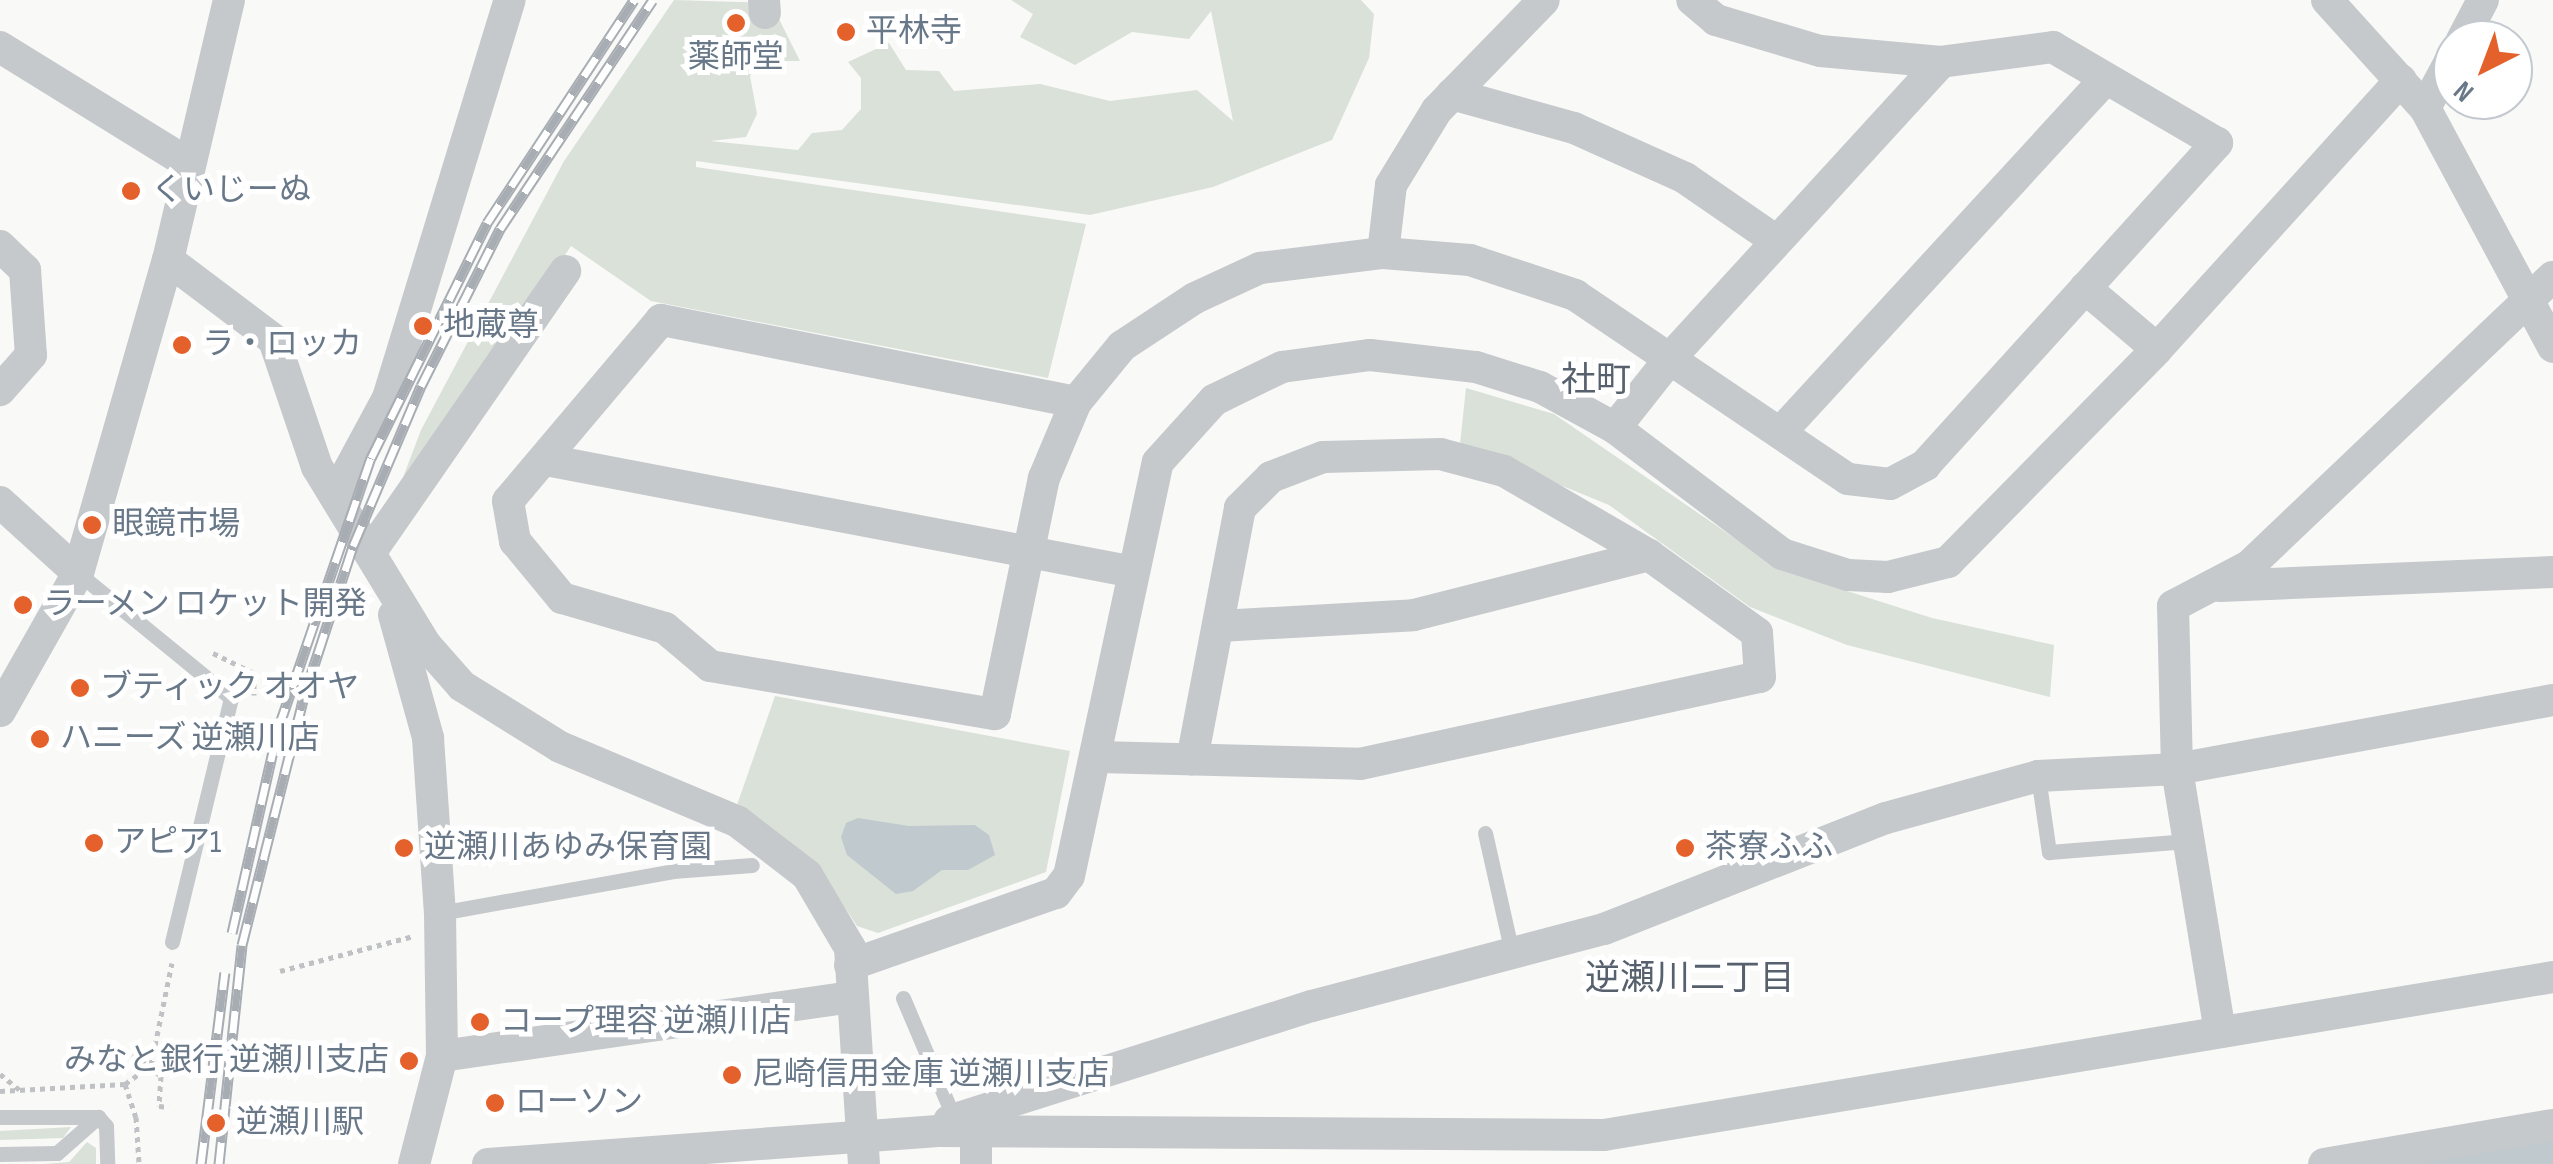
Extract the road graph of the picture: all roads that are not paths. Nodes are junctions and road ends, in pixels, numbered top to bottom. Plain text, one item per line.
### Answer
1 (229, 0) edge
2 (510, 0) edge
3 (1544, 0) edge
4 (1692, 0) edge
5 (2327, 0) edge
6 (0, 47) edge
7 (1941, 62) junction
8 (2106, 79) junction
9 (2402, 80) junction
10 (2433, 93) edge
11 (1452, 94) junction
12 (2425, 108) junction
13 (186, 162) junction
14 (1775, 240) junction
15 (0, 246) edge
16 (1383, 253) junction
17 (168, 260) junction
18 (564, 271) dead end
19 (2553, 277) edge
20 (2086, 288) junction
21 (2528, 301) junction
22 (2553, 348) edge
23 (2156, 349) junction
24 (1672, 356) junction
25 (0, 390) edge
26 (1076, 402) junction
27 (1614, 428) junction
28 (1780, 433) junction
29 (546, 460) junction
30 (336, 496) junction
31 (0, 502) edge
32 (370, 553) junction
33 (1026, 554) junction
34 (1649, 555) junction
35 (1129, 571) junction
36 (2553, 572) edge
37 (78, 574) junction
38 (2215, 586) junction
39 (392, 590) junction
40 (1220, 626) junction
41 (2553, 700) edge
42 (0, 711) edge
43 (1099, 757) junction
44 (1192, 759) junction
45 (2176, 769) junction
46 (2038, 776) junction
47 (1485, 833) dead end
48 (2188, 841) junction
49 (752, 866) dead end
50 (440, 921) junction
51 (173, 946) road end
52 (1512, 954) junction
53 (2553, 977) edge
54 (851, 981) junction
55 (902, 998) dead end
56 (2220, 1032) junction
57 (442, 1056) junction
58 (0, 1117) edge
59 (98, 1117) junction
60 (2553, 1125) edge
61 (956, 1126) junction
62 (862, 1149) edge
63 (0, 1154) edge
64 (107, 1164) edge
65 (414, 1164) edge
66 (488, 1164) edge
67 (976, 1164) edge
68 (2324, 1164) edge

1 - 13 street
2 - 30 street
3 - 11 street
4 - 7 street
5 - 9 street
6 - 13 street
7 - 8 street
7 - 14 street
8 - 20 street
8 - 28 street
9 - 12 street
9 - 23 street
10 - 12 street
11 - 14 street
11 - 16 street
12 - 21 street
13 - 17 street
14 - 24 street
15 - 25 street
16 - 24 street
16 - 26 street
17 - 30 street
17 - 37 street
18 - 32 street
19 - 21 street
20 - 23 street
20 - 28 street
21 - 22 street
21 - 38 street
23 - 27 street
24 - 27 street
24 - 28 street
26 - 29 street
26 - 33 street
27 - 35 street
29 - 33 street
29 - 33 street
30 - 32 street
31 - 37 street
32 - 39 street
33 - 35 street
34 - 40 street
34 - 40 street
34 - 44 street
35 - 43 street
36 - 38 street
37 - 42 street
37 - 51 lane
38 - 45 street
39 - 50 street
39 - 54 street
40 - 44 street
41 - 45 street
43 - 44 street
43 - 54 street
45 - 46 street
45 - 48 street
46 - 48 lane
46 - 52 street
47 - 52 lane
48 - 56 street
49 - 50 lane
50 - 57 street
52 - 61 street
53 - 56 street
54 - 57 street
54 - 62 street
55 - 61 lane
56 - 61 street
57 - 65 street
58 - 59 lane
59 - 63 lane
59 - 64 lane
60 - 68 street
61 - 62 street
61 - 67 street
62 - 66 street

